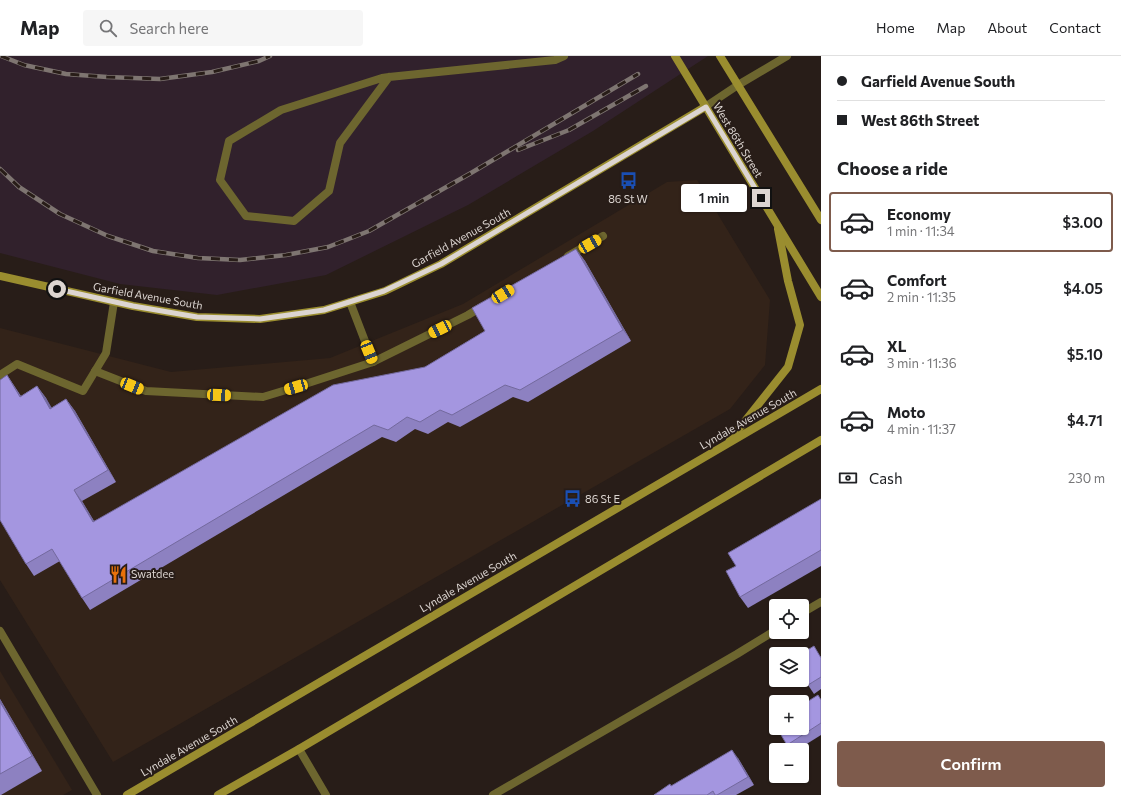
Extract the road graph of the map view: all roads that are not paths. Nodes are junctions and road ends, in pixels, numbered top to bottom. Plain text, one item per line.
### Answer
1 (564, 56) edge
2 (675, 56) edge
3 (720, 56) edge
4 (787, 56) edge
5 (389, 77) junction
6 (738, 85) junction
7 (706, 107) junction
8 (821, 220) edge
9 (777, 224) junction
10 (602, 236) dead end
11 (558, 262) edge
12 (0, 276) edge
13 (821, 297) edge
14 (493, 300) edge
15 (114, 302) junction
16 (350, 302) junction
17 (373, 362) junction
18 (95, 371) junction
19 (0, 375) edge
20 (821, 389) edge
21 (821, 440) edge
22 (727, 444) junction
23 (821, 602) edge
24 (809, 610) edge
25 (0, 631) edge
26 (769, 634) edge
27 (299, 749) junction
28 (97, 795) edge
29 (127, 795) edge
30 (218, 795) edge
31 (326, 795) edge
32 (493, 795) edge

1 - 5 street
2 - 7 main road, West 86th Street
3 - 6 main road
4 - 6 street, Garfield Avenue South
5 - 5 street
6 - 7 street, Garfield Avenue South
6 - 8 main road
7 - 9 main road, West 86th Street
7 - 16 main road, Garfield Avenue South
9 - 13 main road, West 86th Street
9 - 22 main road
10 - 11 street
12 - 15 main road, Garfield Avenue South
14 - 17 street
15 - 16 main road, Garfield Avenue South
15 - 18 street
16 - 17 street
17 - 18 street
18 - 19 street
20 - 22 main road, Lyndale Avenue South
21 - 27 main road
22 - 29 main road, Lyndale Avenue South
23 - 24 street
25 - 28 street
26 - 32 street
27 - 30 main road
27 - 31 street

